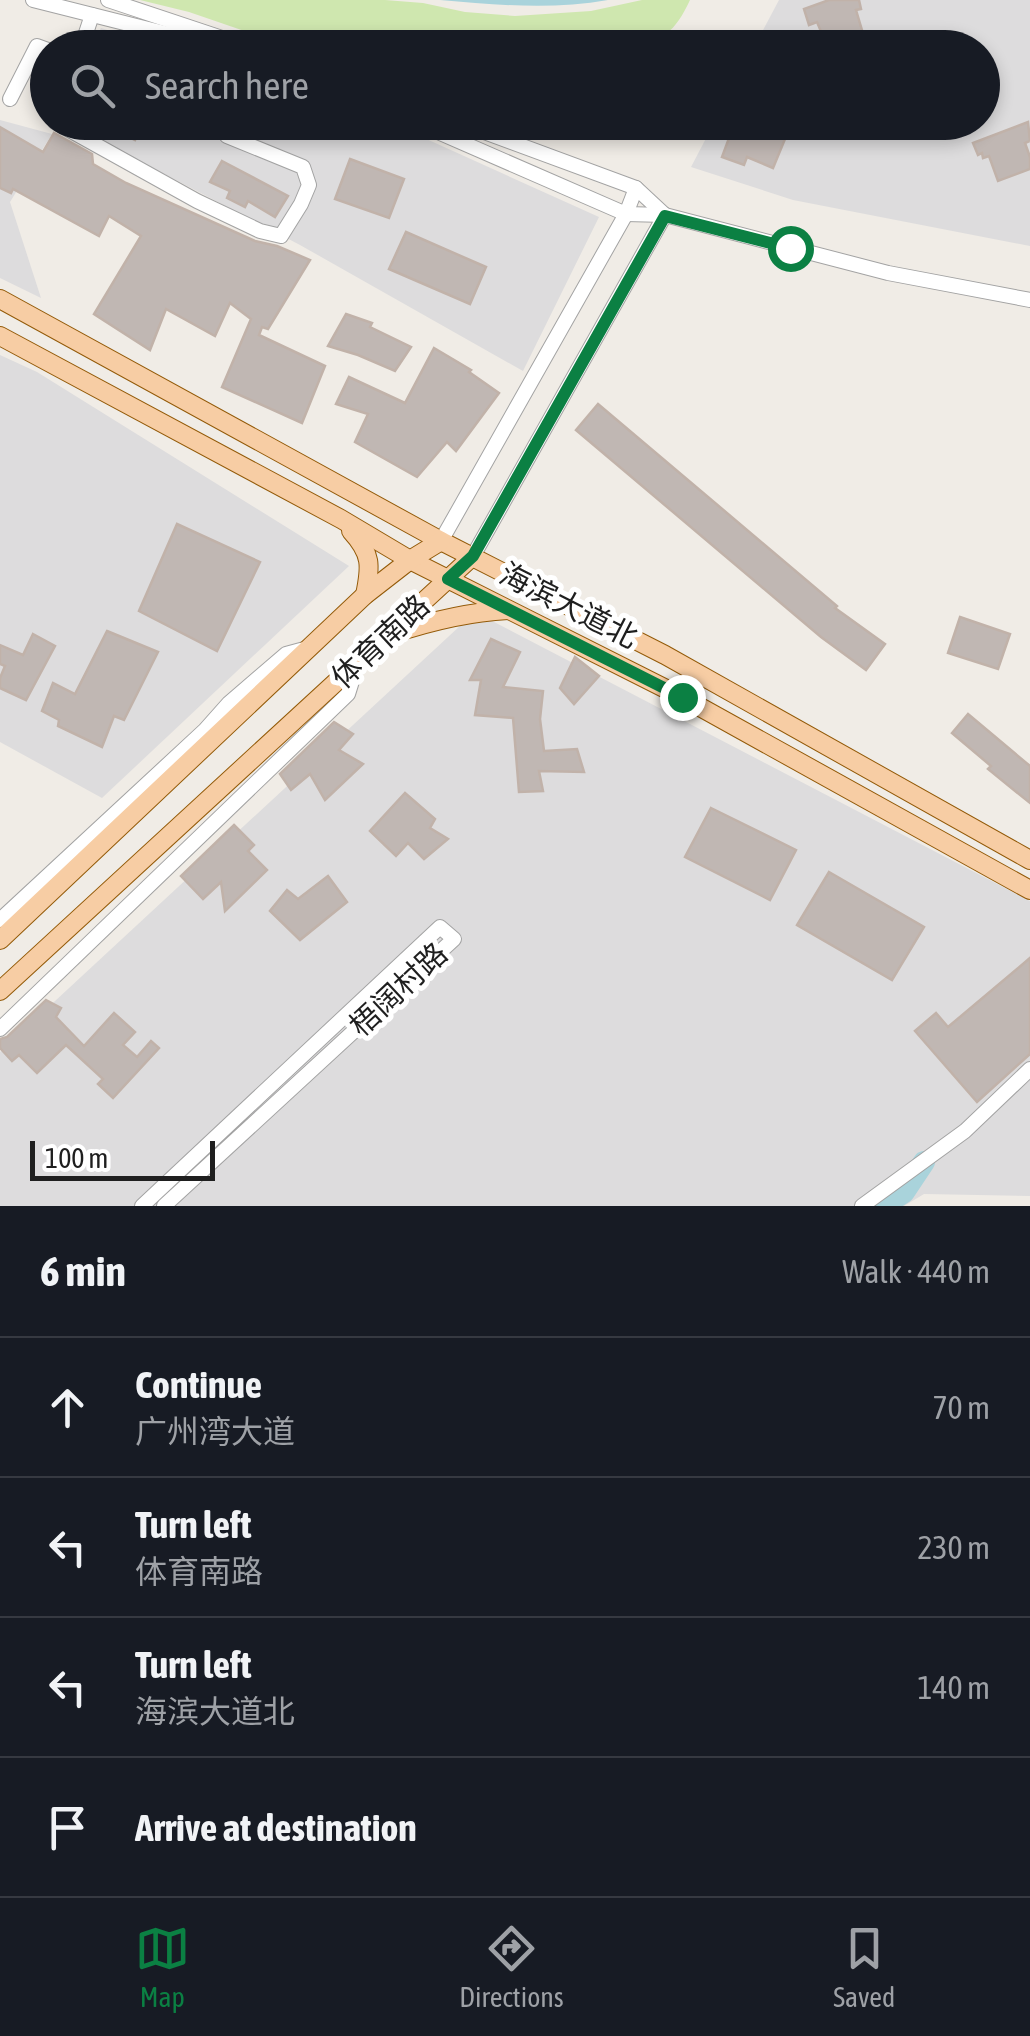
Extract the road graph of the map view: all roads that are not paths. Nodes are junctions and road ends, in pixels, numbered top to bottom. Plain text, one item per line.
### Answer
1 (33, 0) edge
2 (108, 0) edge
3 (92, 15) junction
4 (87, 30) edge
5 (152, 30) edge
6 (198, 30) edge
7 (30, 60) edge
8 (10, 99) dead end
9 (87, 140) edge
10 (236, 140) edge
11 (456, 140) edge
12 (506, 140) edge
13 (636, 188) junction
14 (626, 214) junction
15 (665, 216) junction
16 (0, 299) edge
17 (1030, 300) edge
18 (0, 336) edge
19 (341, 519) junction
20 (442, 541) junction
21 (473, 556) junction
22 (410, 560) junction
23 (448, 579) junction
24 (365, 595) junction
25 (509, 610) junction
26 (387, 635) junction
27 (309, 648) junction
28 (358, 662) junction
29 (1030, 860) edge
30 (1030, 890) edge
31 (0, 920) edge
32 (0, 940) edge
33 (0, 992) edge
34 (0, 1030) edge
35 (1030, 1069) edge
36 (142, 1206) edge
37 (164, 1206) edge
38 (862, 1206) edge

1 - 3 street
2 - 6 street
3 - 4 street
3 - 5 street
7 - 8 street
9 - 10 street
11 - 14 street
12 - 13 street
13 - 14 street, 体育南路
13 - 15 street
14 - 15 street
14 - 20 street, 体育南路
15 - 17 street
15 - 21 street, 体育南路
16 - 20 main road, 海滨大道北
18 - 19 main road, 海滨大道北
19 - 22 main road, 海滨大道北
19 - 24 main road
20 - 21 main road, 海滨大道北
20 - 22 main road, 体育南路
21 - 23 main road, 体育南路
21 - 29 main road, 海滨大道北
22 - 23 main road, 海滨大道北
22 - 24 main road, 体育南路
23 - 25 main road, 海滨大道北
23 - 26 main road, 体育南路
24 - 27 main road, 体育南路
25 - 26 main road
25 - 30 main road, 海滨大道北
26 - 28 main road, 体育南路
27 - 31 street
27 - 32 main road, 体育南路
28 - 33 main road, 体育南路
28 - 34 street
35 - 38 street
36 - 37 street, 梧阔村路

